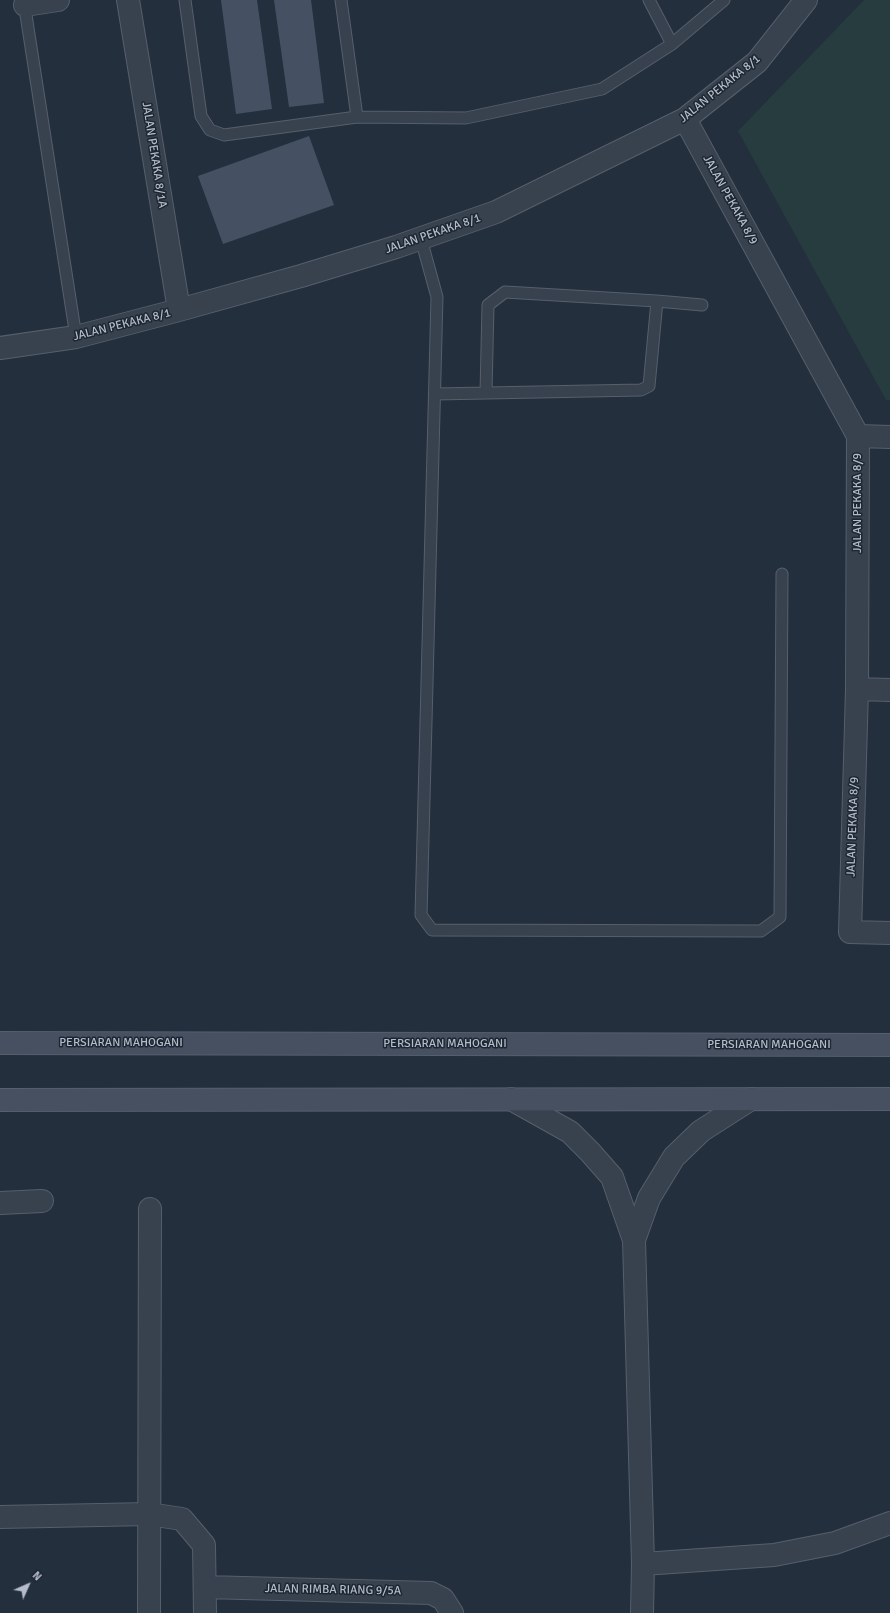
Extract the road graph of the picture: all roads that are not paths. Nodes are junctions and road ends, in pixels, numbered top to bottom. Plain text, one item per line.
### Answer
1 (58, 0) edge
2 (128, 0) edge
3 (185, 0) edge
4 (341, 0) edge
5 (649, 0) edge
6 (724, 0) edge
7 (806, 0) edge
8 (25, 3) edge
9 (672, 44) junction
10 (357, 117) junction
11 (685, 119) junction
12 (421, 239) junction
13 (656, 301) junction
14 (702, 305) dead end
15 (179, 310) junction
16 (76, 337) junction
17 (0, 348) edge
18 (486, 393) junction
19 (434, 394) junction
20 (858, 436) junction
21 (890, 437) edge
22 (782, 574) dead end
23 (857, 689) junction
24 (890, 690) edge
25 (890, 933) edge
26 (0, 1043) edge
27 (890, 1045) edge
28 (511, 1099) junction
29 (751, 1099) junction
30 (890, 1099) edge
31 (0, 1100) edge
32 (42, 1202) dead end
33 (0, 1203) edge
34 (150, 1209) dead end
35 (634, 1240) junction
36 (150, 1514) junction
37 (0, 1517) edge
38 (890, 1523) edge
39 (643, 1564) junction
40 (205, 1587) junction
41 (149, 1613) edge
42 (205, 1613) edge
43 (452, 1613) edge
44 (642, 1613) edge

1 - 8 street
2 - 15 street, JALAN PEKAKA 8/1A
3 - 10 lane
4 - 10 lane
5 - 9 lane
6 - 9 lane
7 - 11 street, JALAN PEKAKA 8/1
8 - 16 lane
9 - 10 lane
11 - 12 street, JALAN PEKAKA 8/1
11 - 20 street, JALAN PEKAKA 8/9
12 - 15 street, JALAN PEKAKA 8/1
12 - 19 lane
13 - 14 lane
13 - 18 lane
13 - 18 lane
15 - 16 street, JALAN PEKAKA 8/1
16 - 17 street, JALAN PEKAKA 8/1
18 - 19 lane
19 - 22 lane
20 - 21 street
20 - 23 street, JALAN PEKAKA 8/9
23 - 24 street
23 - 25 street, JALAN PEKAKA 8/9
26 - 27 main road, PERSIARAN MAHOGANI
28 - 29 main road
28 - 31 main road
28 - 35 street
29 - 30 main road
29 - 35 street
32 - 33 street
34 - 36 street
35 - 39 street
36 - 37 street
36 - 40 street
36 - 41 street
38 - 39 street
39 - 44 street
40 - 42 street
40 - 43 street, JALAN RIMBA RIANG 9/5A

